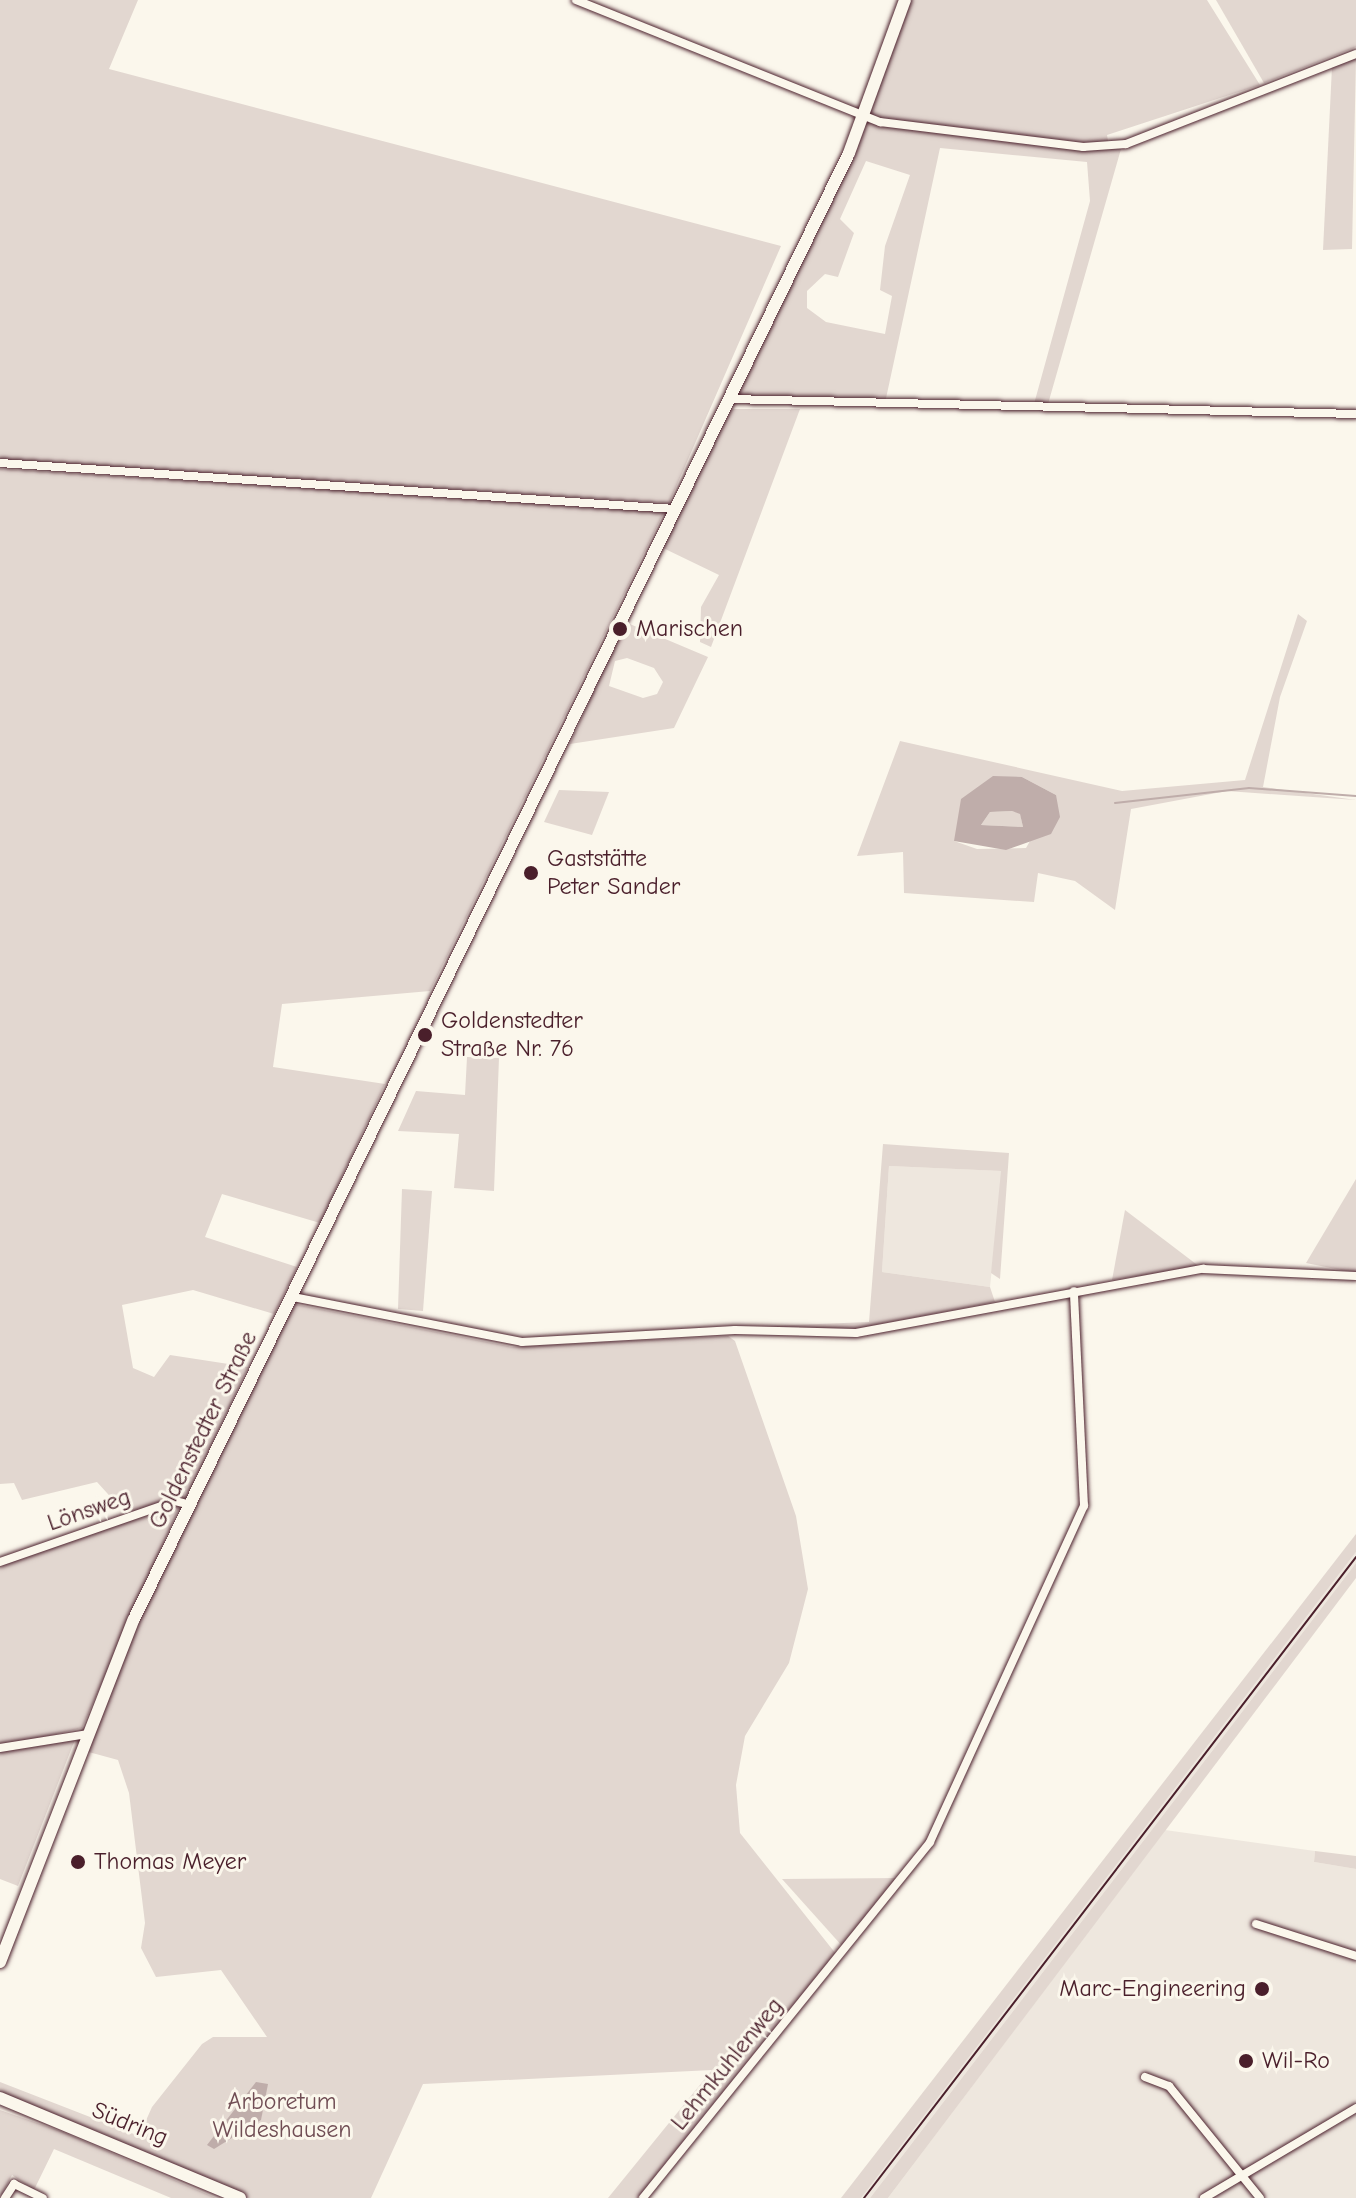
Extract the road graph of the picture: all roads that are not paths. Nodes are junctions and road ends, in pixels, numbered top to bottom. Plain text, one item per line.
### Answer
1 (576, 0) edge
2 (905, 0) edge
3 (1356, 54) edge
4 (866, 115) junction
5 (729, 399) junction
6 (1356, 414) edge
7 (0, 463) edge
8 (675, 509) junction
9 (1356, 1276) edge
10 (1074, 1291) junction
11 (293, 1297) junction
12 (191, 1505) junction
13 (0, 1562) edge
14 (87, 1734) junction
15 (0, 1748) edge
16 (1256, 1924) dead end
17 (1356, 1956) edge
18 (0, 1962) edge
19 (1145, 2077) dead end
20 (0, 2098) edge
21 (1356, 2108) edge
22 (1246, 2176) junction
23 (5, 2198) edge
24 (43, 2198) edge
25 (240, 2198) edge
26 (643, 2198) edge
27 (1204, 2198) edge
28 (1260, 2198) edge

1 - 4 street
2 - 4 main road, Goldenstedter Straße
3 - 4 street
4 - 5 main road, Goldenstedter Straße
5 - 6 street
5 - 8 main road, Goldenstedter Straße
7 - 8 street
8 - 11 main road, Goldenstedter Straße
9 - 10 street
10 - 11 street
10 - 26 street, Lehmkuhlenweg
11 - 12 main road, Goldenstedter Straße
12 - 13 street, Lönsweg
12 - 14 main road, Goldenstedter Straße
14 - 15 street
14 - 18 main road, Goldenstedter Straße
16 - 17 street
19 - 22 street
20 - 25 main road, Südring
21 - 22 street
22 - 27 street
22 - 28 street
23 - 24 street

